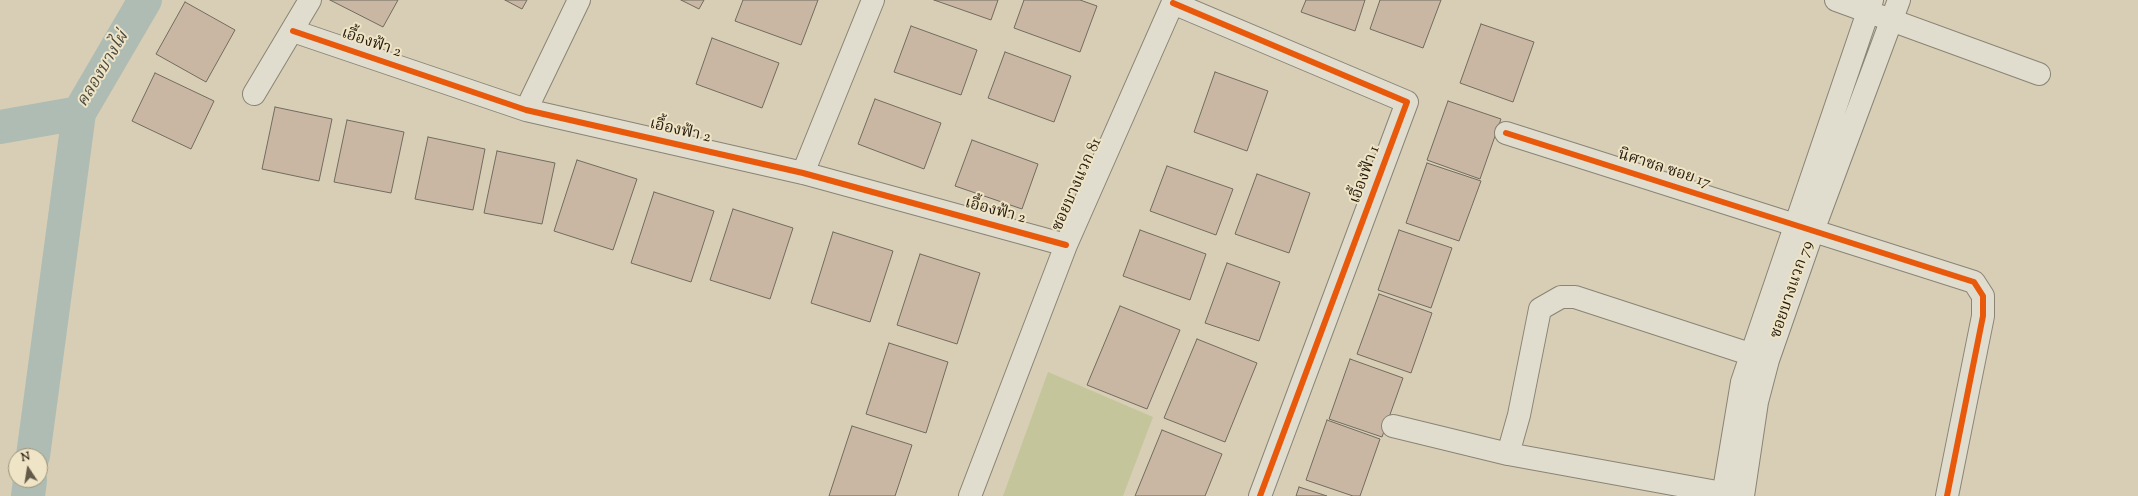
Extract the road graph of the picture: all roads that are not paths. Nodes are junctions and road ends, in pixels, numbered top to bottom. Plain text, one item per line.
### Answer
1 (310, 0) edge
2 (579, 0) edge
3 (873, 0) edge
4 (1836, 0) edge
5 (1899, 0) edge
6 (1173, 2) edge
7 (1870, 6) edge
8 (1892, 21) junction
9 (293, 31) junction
10 (2040, 74) dead end
11 (254, 94) dead end
12 (526, 110) junction
13 (1506, 133) dead end
14 (803, 173) junction
15 (1804, 228) junction
16 (1066, 245) junction
17 (1759, 357) junction
18 (1393, 426) dead end
19 (1508, 454) junction
20 (1732, 495) edge
21 (970, 496) edge
22 (1260, 496) edge
23 (1947, 496) edge

1 - 9 street
2 - 12 street
3 - 14 street
4 - 7 street
5 - 8 street, ซอยบางแวก 79
6 - 16 street, ซอยบางแวก 81
6 - 22 street, เอื้องฟ้า 1
7 - 8 street
7 - 15 street, ซอยบางแวก 79
8 - 10 street
8 - 15 street, ซอยบางแวก 79
9 - 11 street
9 - 12 street, เอื้องฟ้า 2
12 - 14 street, เอื้องฟ้า 2
13 - 15 street, นิศาชล ซอย 17
14 - 16 street, เอื้องฟ้า 2
15 - 17 street, ซอยบางแวก 79
15 - 23 street, นิศาชล ซอย 17
16 - 21 street, ซอยบางแวก 81
17 - 19 street
17 - 20 street, ซอยบางแวก 79
18 - 19 street
19 - 20 street

